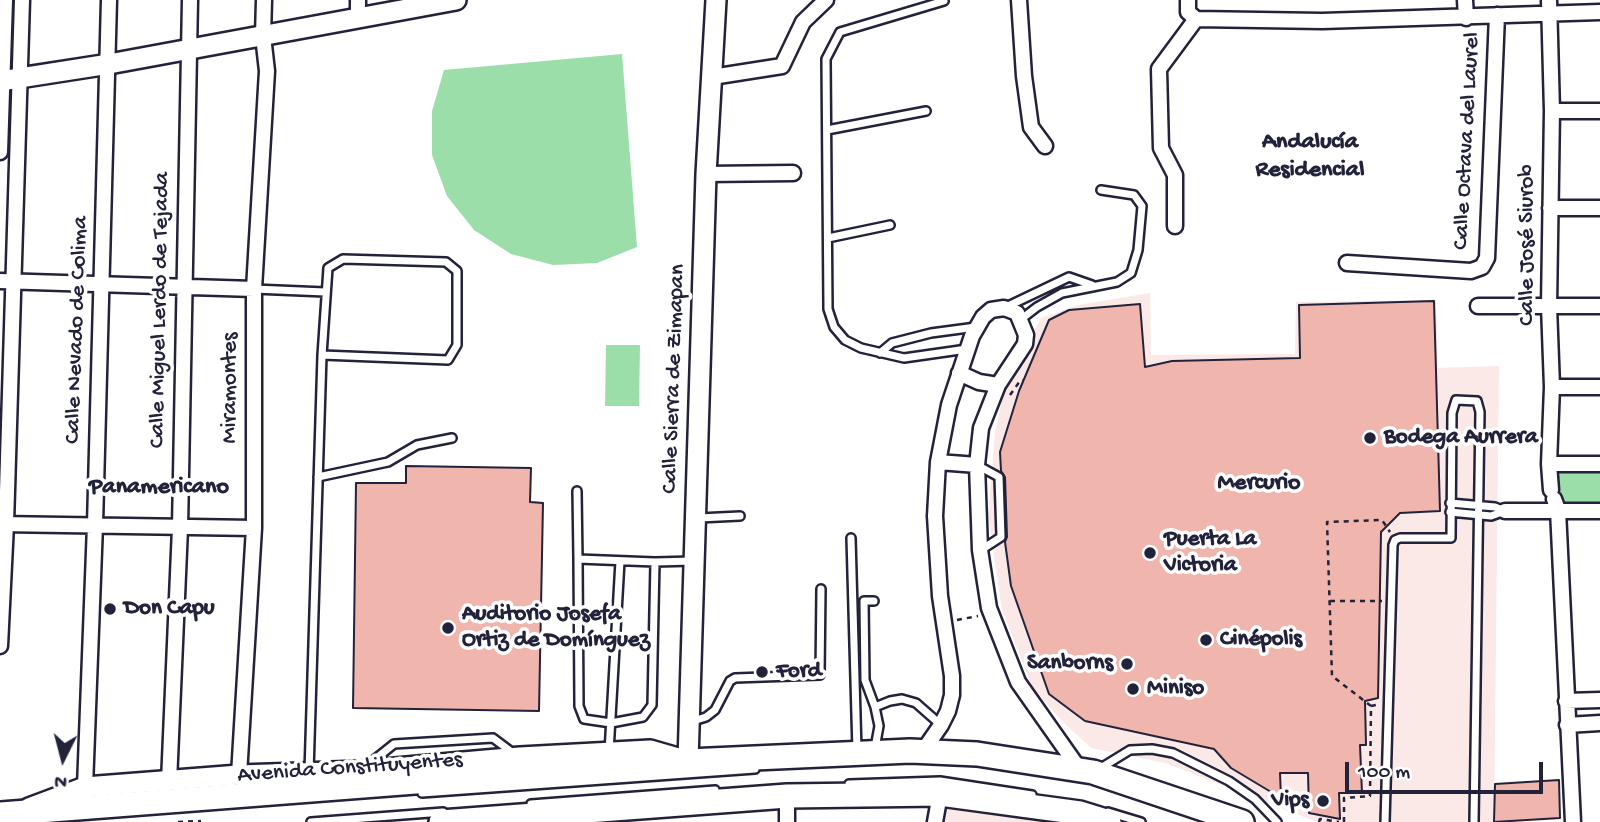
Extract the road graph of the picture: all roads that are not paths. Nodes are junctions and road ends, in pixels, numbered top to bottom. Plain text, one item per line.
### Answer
1 (5, 0) edge
2 (22, 0) edge
3 (109, 0) edge
4 (190, 0) edge
5 (264, 0) edge
6 (456, 0) edge
7 (716, 0) edge
8 (826, 0) edge
9 (1019, 0) edge
10 (1188, 0) edge
11 (1465, 0) edge
12 (944, 1) edge
13 (1549, 6) edge
14 (358, 9) edge
15 (1600, 12) edge
16 (1497, 15) junction
17 (1466, 18) junction
18 (1196, 19) junction
19 (263, 36) junction
20 (188, 49) junction
21 (109, 64) junction
22 (712, 77) junction
23 (7, 79) edge
24 (926, 111) dead end
25 (1552, 111) junction
26 (1600, 111) edge
27 (827, 130) junction
28 (1045, 146) dead end
29 (0, 152) edge
30 (793, 173) dead end
31 (706, 174) junction
32 (1101, 190) dead end
33 (1550, 208) junction
34 (1600, 208) edge
35 (890, 225) dead end
36 (1175, 226) dead end
37 (828, 238) junction
38 (1347, 263) dead end
39 (6, 281) edge
40 (102, 284) junction
41 (1093, 285) junction
42 (184, 286) junction
43 (254, 289) junction
44 (324, 292) junction
45 (1478, 306) dead end
46 (1549, 306) junction
47 (1600, 306) edge
48 (1004, 308) junction
49 (1020, 320) junction
50 (976, 327) junction
51 (967, 349) junction
52 (880, 353) junction
53 (322, 355) junction
54 (959, 373) junction
55 (998, 385) junction
56 (1552, 387) junction
57 (1600, 387) edge
58 (452, 438) dead end
59 (938, 462) junction
60 (1549, 464) junction
61 (1600, 464) edge
62 (977, 465) junction
63 (318, 477) junction
64 (577, 491) dead end
65 (1554, 500) junction
66 (1480, 506) junction
67 (1450, 507) junction
68 (1505, 511) junction
69 (1600, 511) edge
70 (1480, 515) junction
71 (740, 516) dead end
72 (695, 519) junction
73 (3, 524) edge
74 (95, 525) junction
75 (180, 528) junction
76 (254, 528) junction
77 (851, 538) dead end
78 (981, 550) junction
79 (578, 559) junction
80 (620, 561) junction
81 (694, 561) junction
82 (655, 562) junction
83 (821, 589) dead end
84 (874, 601) dead end
85 (0, 646) edge
86 (1600, 699) edge
87 (1566, 701) junction
88 (875, 707) junction
89 (689, 722) junction
90 (611, 723) junction
91 (1600, 723) edge
92 (941, 725) junction
93 (1567, 725) junction
94 (609, 752) junction
95 (875, 755) junction
96 (915, 756) junction
97 (688, 761) junction
98 (768, 768) dead end
99 (1086, 771) junction
100 (309, 773) junction
101 (239, 775) junction
102 (169, 782) junction
103 (837, 784) dead end
104 (85, 787) junction
105 (719, 790) dead end
106 (416, 793) dead end
107 (940, 794) junction
108 (787, 796) junction
109 (1045, 798) dead end
110 (1058, 801) dead end
111 (516, 805) dead end
112 (191, 808) dead end
113 (679, 813) edge
114 (103, 814) edge
115 (5, 816) edge
116 (1079, 817) edge
117 (573, 818) edge
118 (446, 819) edge
119 (311, 822) edge
120 (787, 822) edge
121 (934, 822) edge
122 (1109, 822) edge
123 (1141, 822) edge
124 (1242, 822) edge
125 (1277, 822) edge
126 (1385, 822) edge
127 (1474, 822) edge
128 (1573, 822) edge

1 - 23 street
2 - 23 street
3 - 21 street, Calle Nevado de Colima
4 - 20 street, Calle Miguel Lerdo de Tejada
5 - 19 street, Miramontes
6 - 14 street
7 - 22 street, Calle Sierra de Zimapan
8 - 22 street
9 - 28 street
10 - 18 street
11 - 17 street
12 - 27 lane
13 - 15 street
13 - 16 street
13 - 25 street, Calle José Siurob
14 - 19 street
16 - 17 street
16 - 38 street, Calle Octava del Laurel
17 - 18 street
18 - 36 street
19 - 20 street
19 - 43 street, Miramontes
20 - 21 street
20 - 42 street, Calle Miguel Lerdo de Tejada
21 - 23 street
21 - 40 street, Calle Nevado de Colima
22 - 31 street, Calle Sierra de Zimapan
23 - 29 street
23 - 39 street
24 - 27 lane
25 - 26 street
25 - 33 street, Calle José Siurob
27 - 37 lane
30 - 31 street
31 - 72 street, Calle Sierra de Zimapan
32 - 41 lane
33 - 34 street
33 - 46 street, Calle José Siurob
35 - 37 lane
37 - 52 lane
39 - 40 street
39 - 73 street
40 - 42 street
40 - 74 street, Calle Nevado de Colima
41 - 48 lane
41 - 49 lane
42 - 43 street
42 - 75 street, Calle Miguel Lerdo de Tejada
43 - 44 lane
43 - 76 street, Miramontes
44 - 53 lane
44 - 53 lane
45 - 46 street
46 - 47 street
46 - 56 street, Calle José Siurob
48 - 49 street
48 - 50 street
49 - 55 street
50 - 51 street
50 - 52 lane
51 - 52 lane
51 - 54 street
53 - 63 lane
54 - 55 street
54 - 59 street
55 - 62 street
56 - 57 street
56 - 60 street, Calle José Siurob
58 - 63 lane
59 - 62 street
59 - 92 street
60 - 61 street
60 - 65 street, Calle José Siurob
62 - 78 street
62 - 78 lane
63 - 100 lane
64 - 79 lane
65 - 68 street
65 - 69 street
65 - 87 street, Calle José Siurob
66 - 67 lane
66 - 67 lane
66 - 68 lane
66 - 70 lane
67 - 70 lane
67 - 126 lane
68 - 70 lane
70 - 127 lane
71 - 72 lane
72 - 81 street, Calle Sierra de Zimapan
73 - 74 street
73 - 85 street
74 - 75 street
74 - 104 street, Calle Nevado de Colima
75 - 76 street
75 - 102 street, Calle Miguel Lerdo de Tejada
76 - 101 street, Miramontes
77 - 95 lane
78 - 99 street
79 - 80 lane
79 - 90 lane
80 - 82 lane
80 - 90 lane
81 - 82 lane
81 - 89 street, Calle Sierra de Zimapan
82 - 90 lane
83 - 89 lane
84 - 88 lane
86 - 87 street
87 - 93 street, Calle José Siurob
88 - 92 lane
88 - 95 lane
89 - 97 street, Calle Sierra de Zimapan
90 - 94 lane
91 - 93 street
92 - 96 street
93 - 128 street, Calle José Siurob
94 - 97 street, Avenida Constituyentes
94 - 100 street, Avenida Constituyentes
95 - 96 main road, Avenida Constituyentes
95 - 97 main road, Avenida Constituyentes
96 - 99 main road, Avenida Constituyentes
97 - 114 main road, Avenida Constituyentes
98 - 106 lane
99 - 124 main road, Avenida Constituyentes
99 - 125 lane
100 - 101 street, Avenida Constituyentes
101 - 102 street, Avenida Constituyentes
102 - 104 street, Avenida Constituyentes
103 - 109 lane
104 - 114 street
104 - 115 street, Avenida Constituyentes
105 - 111 lane
107 - 108 main road
107 - 116 main road
107 - 121 street
108 - 113 main road
108 - 120 street
110 - 123 lane
112 - 114 lane
113 - 117 main road
114 - 115 main road, Avenida Constituyentes
116 - 122 main road
117 - 118 main road
118 - 119 lane

